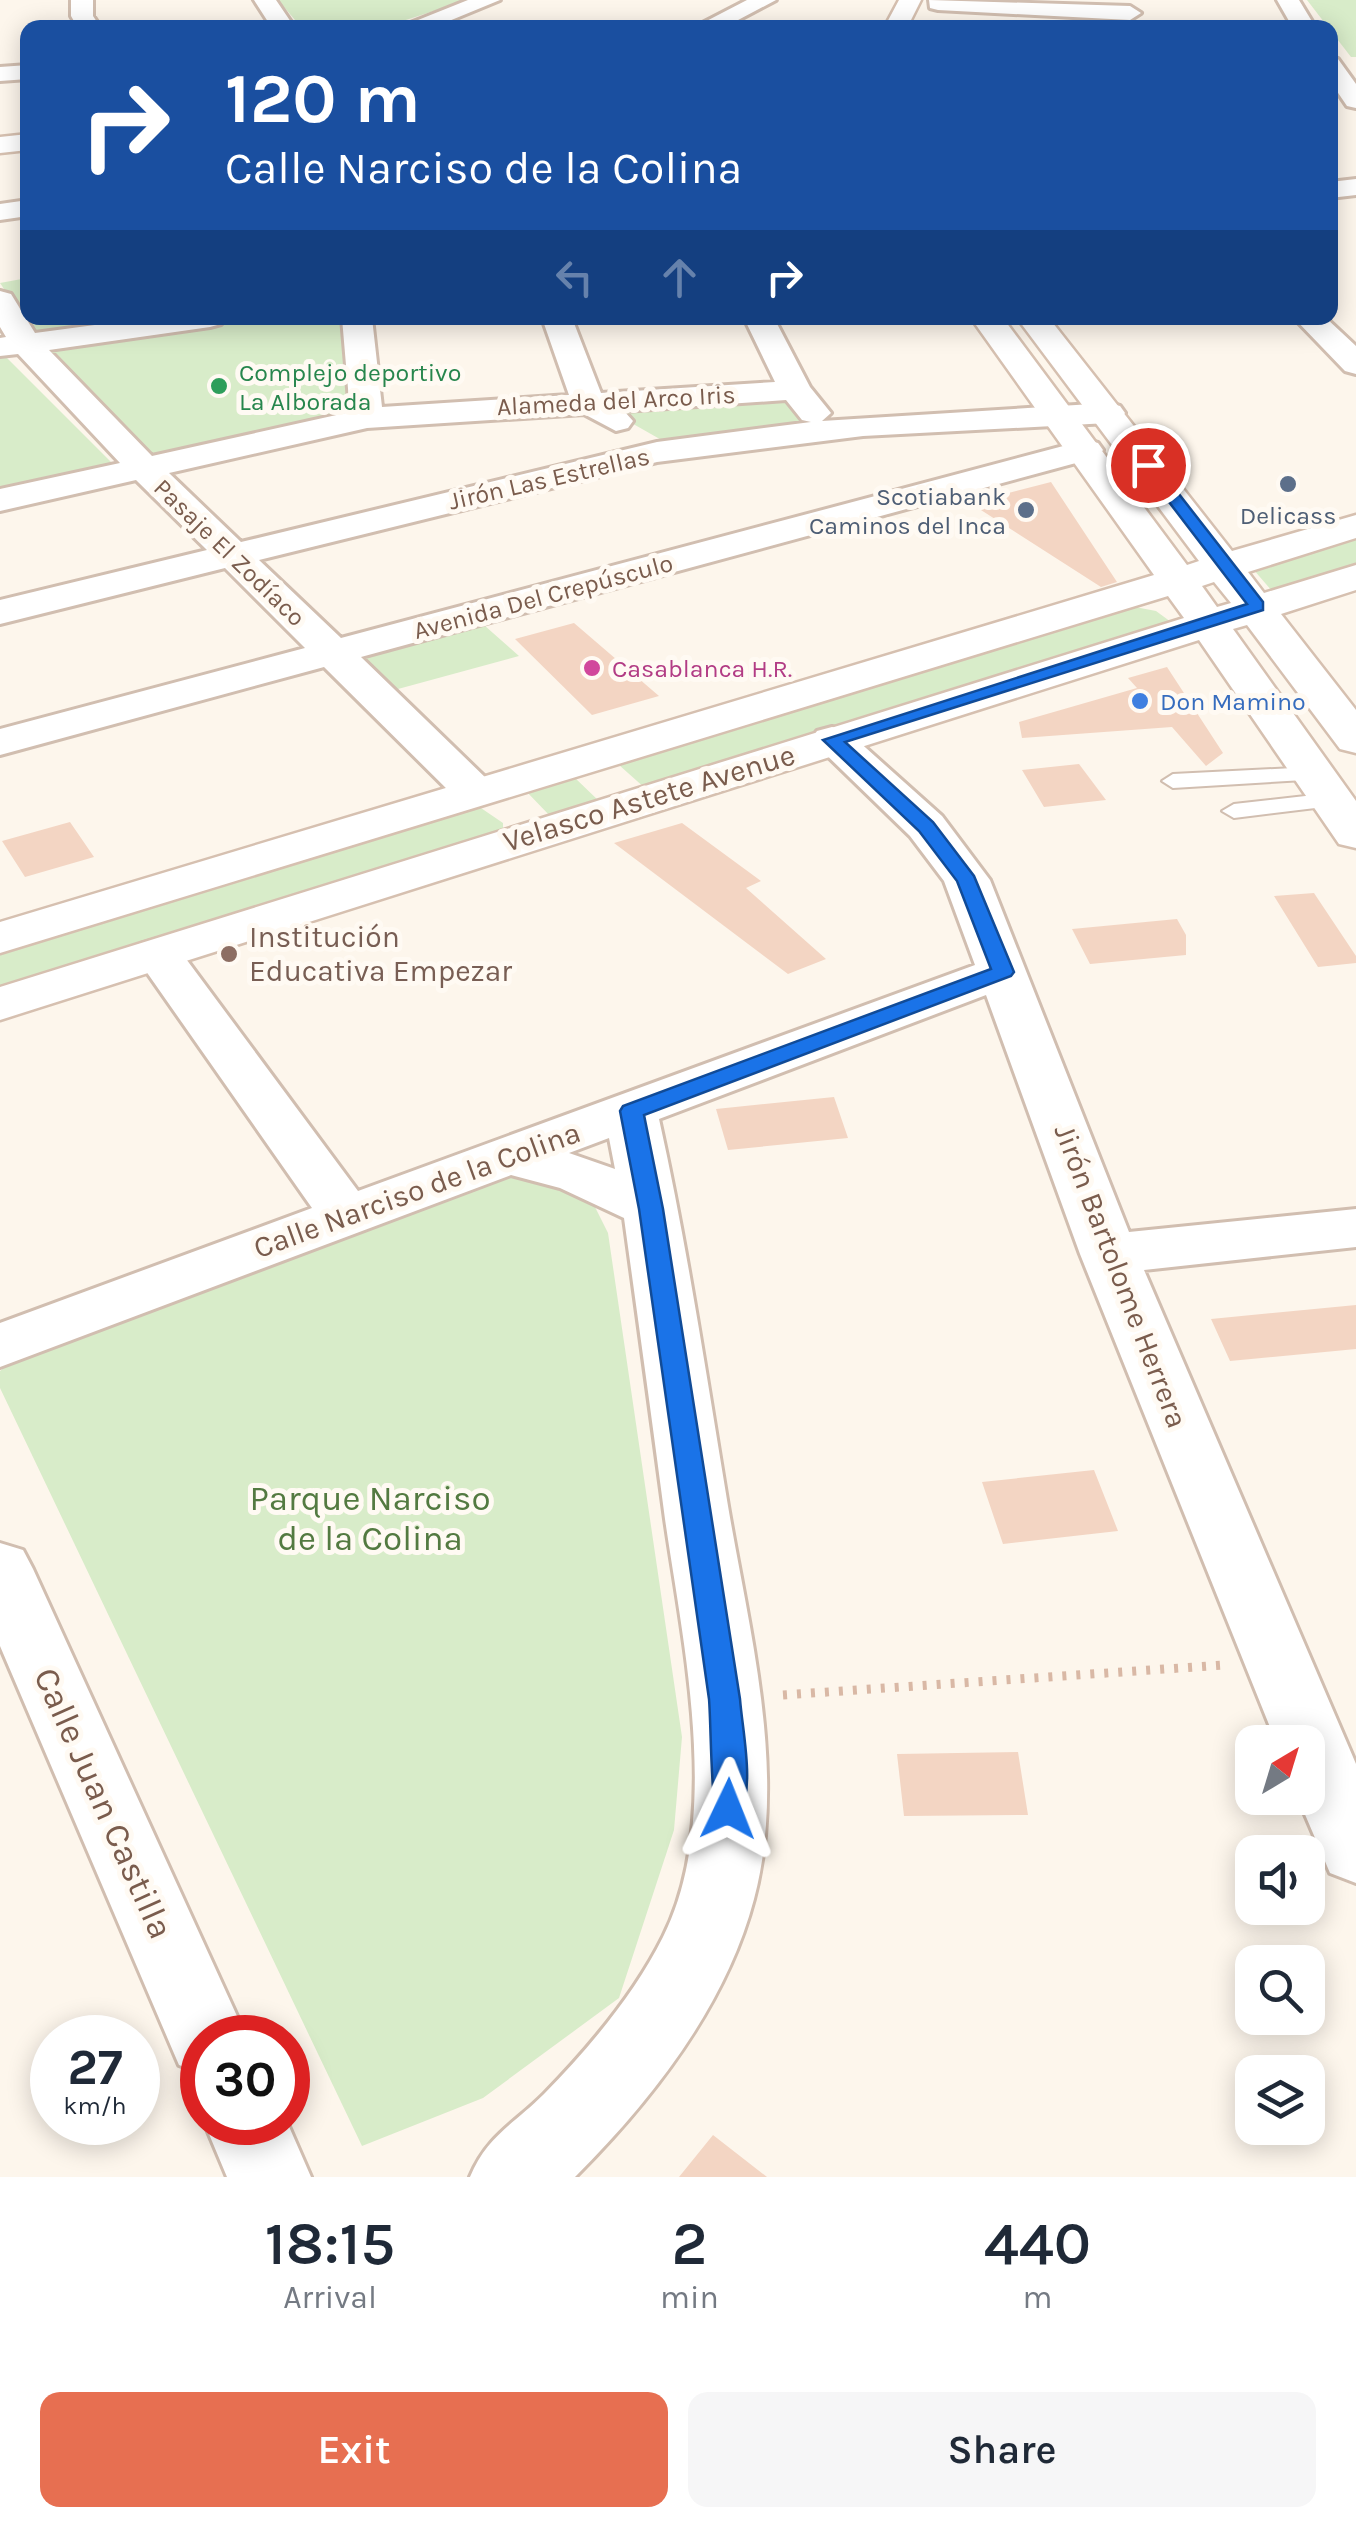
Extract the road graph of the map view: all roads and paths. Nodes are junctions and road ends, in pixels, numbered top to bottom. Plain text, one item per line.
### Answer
1 (489, 0) edge
2 (765, 0) edge
3 (939, 2) edge
4 (1131, 16) edge
5 (432, 20) edge
6 (721, 20) edge
7 (1200, 20) edge
8 (1339, 64) edge
9 (1356, 101) edge
10 (5, 283) edge
11 (159, 325) edge
12 (358, 325) edge
13 (559, 325) edge
14 (762, 325) edge
15 (992, 325) edge
16 (1039, 325) edge
17 (1317, 325) edge
18 (13, 345) edge
19 (1356, 364) edge
20 (795, 390) junction
21 (588, 401) junction
22 (1108, 413) junction
23 (1058, 416) junction
24 (366, 418) junction
25 (833, 430) junction
26 (1086, 450) junction
27 (658, 452) junction
28 (143, 467) junction
29 (932, 491) junction
30 (0, 500) edge
31 (1356, 526) edge
32 (231, 554) junction
33 (1224, 563) junction
34 (1356, 577) edge
35 (1176, 578) junction
36 (1257, 606) junction
37 (0, 612) edge
38 (1208, 622) junction
39 (332, 652) junction
40 (832, 740) junction
41 (1356, 740) edge
42 (0, 742) edge
43 (588, 756) junction
44 (1173, 781) dead end
45 (1323, 786) junction
46 (489, 787) junction
47 (636, 801) junction
48 (1234, 811) dead end
49 (550, 828) junction
50 (1356, 834) edge
51 (0, 938) edge
52 (158, 954) junction
53 (1003, 972) junction
54 (0, 1004) edge
55 (631, 1111) junction
56 (503, 1156) junction
57 (651, 1209) junction
58 (347, 1216) junction
59 (1356, 1228) edge
60 (1110, 1254) junction
61 (0, 1346) edge
62 (0, 1569) edge
63 (1275, 1662) junction
64 (724, 1699) junction
65 (1356, 1850) edge
66 (197, 2015) edge
67 (254, 2145) edge
68 (269, 2177) edge
69 (512, 2177) edge

1 - 5 street
2 - 6 street
3 - 4 street
4 - 7 path
8 - 9 street
10 - 18 street, Pasaje El Zodíaco
11 - 18 street
12 - 24 street
13 - 21 street
14 - 20 street
15 - 23 main road
16 - 22 main road
17 - 19 street
18 - 28 street, Pasaje El Zodíaco
20 - 21 street, Alameda del Arco Iris
20 - 25 street
21 - 24 street, Alameda del Arco Iris
21 - 27 street
22 - 23 street, Jirón Las Estrellas
22 - 33 main road
23 - 25 street, Jirón Las Estrellas
23 - 26 main road
24 - 28 street, Alameda del Arco Iris
25 - 27 street, Jirón Las Estrellas
25 - 29 street
26 - 29 street, Avenida Del Crepúsculo
26 - 35 main road
27 - 32 street, Jirón Las Estrellas
28 - 30 street, Alameda del Arco Iris
28 - 32 street, Pasaje El Zodíaco
29 - 39 street, Avenida Del Crepúsculo
31 - 33 main road, Velasco Astete Avenue
32 - 37 street, Jirón Las Estrellas
32 - 39 street, Pasaje El Zodíaco
33 - 35 main road, Velasco Astete Avenue
33 - 36 main road
34 - 36 main road, Velasco Astete Avenue
35 - 38 main road
35 - 43 main road, Velasco Astete Avenue
36 - 38 main road, Velasco Astete Avenue
36 - 41 main road
38 - 40 main road, Velasco Astete Avenue
38 - 45 main road
39 - 42 street, Avenida Del Crepúsculo
39 - 46 street, Pasaje El Zodíaco
40 - 47 main road, Velasco Astete Avenue
40 - 53 street, Jirón Bartolome Herrera
43 - 46 main road, Velasco Astete Avenue
43 - 47 main road
44 - 45 lane
45 - 48 lane
45 - 50 main road
46 - 49 main road
46 - 51 main road, Velasco Astete Avenue
47 - 49 main road, Velasco Astete Avenue
49 - 52 main road, Velasco Astete Avenue
52 - 54 main road, Velasco Astete Avenue
52 - 58 street
53 - 55 street, Calle Narciso de la Colina
53 - 60 street, Jirón Bartolome Herrera
55 - 56 street, Calle Narciso de la Colina
55 - 57 street
56 - 57 street
56 - 58 street, Calle Narciso de la Colina
57 - 64 street
58 - 61 street, Calle Narciso de la Colina
59 - 60 street
60 - 63 street, Jirón Bartolome Herrera
62 - 66 street, Calle Juan Castilla
63 - 64 path
63 - 65 street, Jirón Bartolome Herrera
64 - 69 street
67 - 68 street

